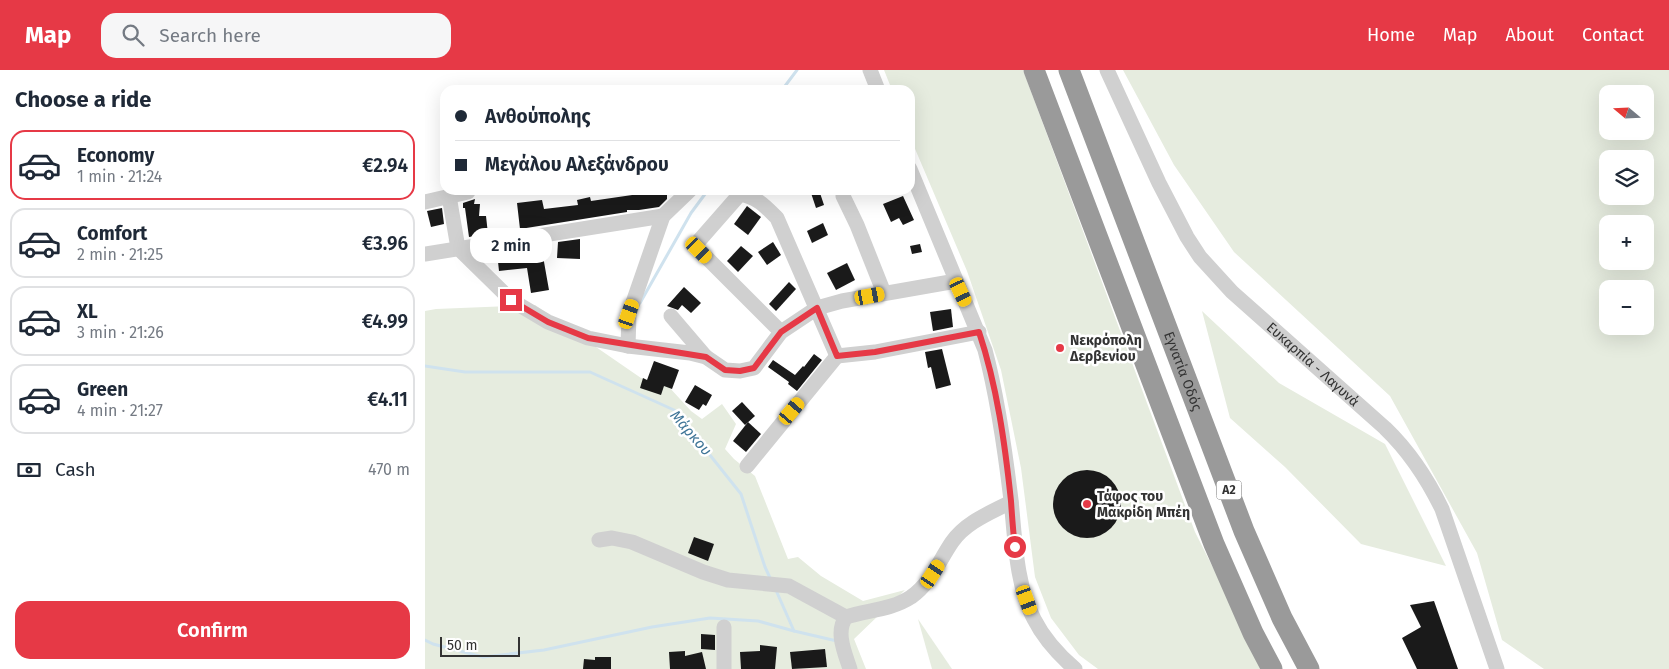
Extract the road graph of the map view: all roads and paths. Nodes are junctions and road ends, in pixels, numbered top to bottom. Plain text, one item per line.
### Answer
1 (870, 70) edge
2 (1034, 70) edge
3 (1069, 70) edge
4 (1107, 70) edge
5 (876, 85) edge
6 (915, 181) edge
7 (454, 195) edge
8 (685, 195) edge
9 (739, 195) edge
10 (744, 195) edge
11 (449, 196) junction
12 (843, 196) dead end
13 (425, 202) edge
14 (663, 216) junction
15 (458, 248) junction
16 (425, 254) edge
17 (956, 281) junction
18 (884, 294) junction
19 (817, 308) junction
20 (671, 316) dead end
21 (781, 332) junction
22 (979, 332) junction
23 (628, 346) junction
24 (837, 356) junction
25 (706, 357) junction
26 (747, 466) dead end
27 (1011, 502) junction
28 (599, 540) dead end
29 (846, 617) junction
30 (724, 628) dead end
31 (724, 669) edge
32 (849, 669) edge
33 (1075, 669) edge
34 (1272, 669) edge
35 (1309, 669) edge
36 (1497, 669) edge

1 - 5 street
2 - 34 highway, Α2
3 - 35 highway, Εγνατία Οδός / Α2
4 - 36 street, Ευκαρπία - Λαγυνά
6 - 17 street
7 - 11 street
8 - 14 street
9 - 21 street
10 - 19 street
11 - 13 street
11 - 15 street
12 - 18 street
14 - 15 street
14 - 23 street
15 - 16 street
15 - 23 street
17 - 18 street
17 - 22 street
18 - 19 street
19 - 21 street
19 - 24 street
20 - 25 street
21 - 25 street
22 - 24 street
22 - 27 street
23 - 25 street
24 - 26 street
27 - 29 street
27 - 33 street
28 - 29 street
29 - 32 street
30 - 31 street

